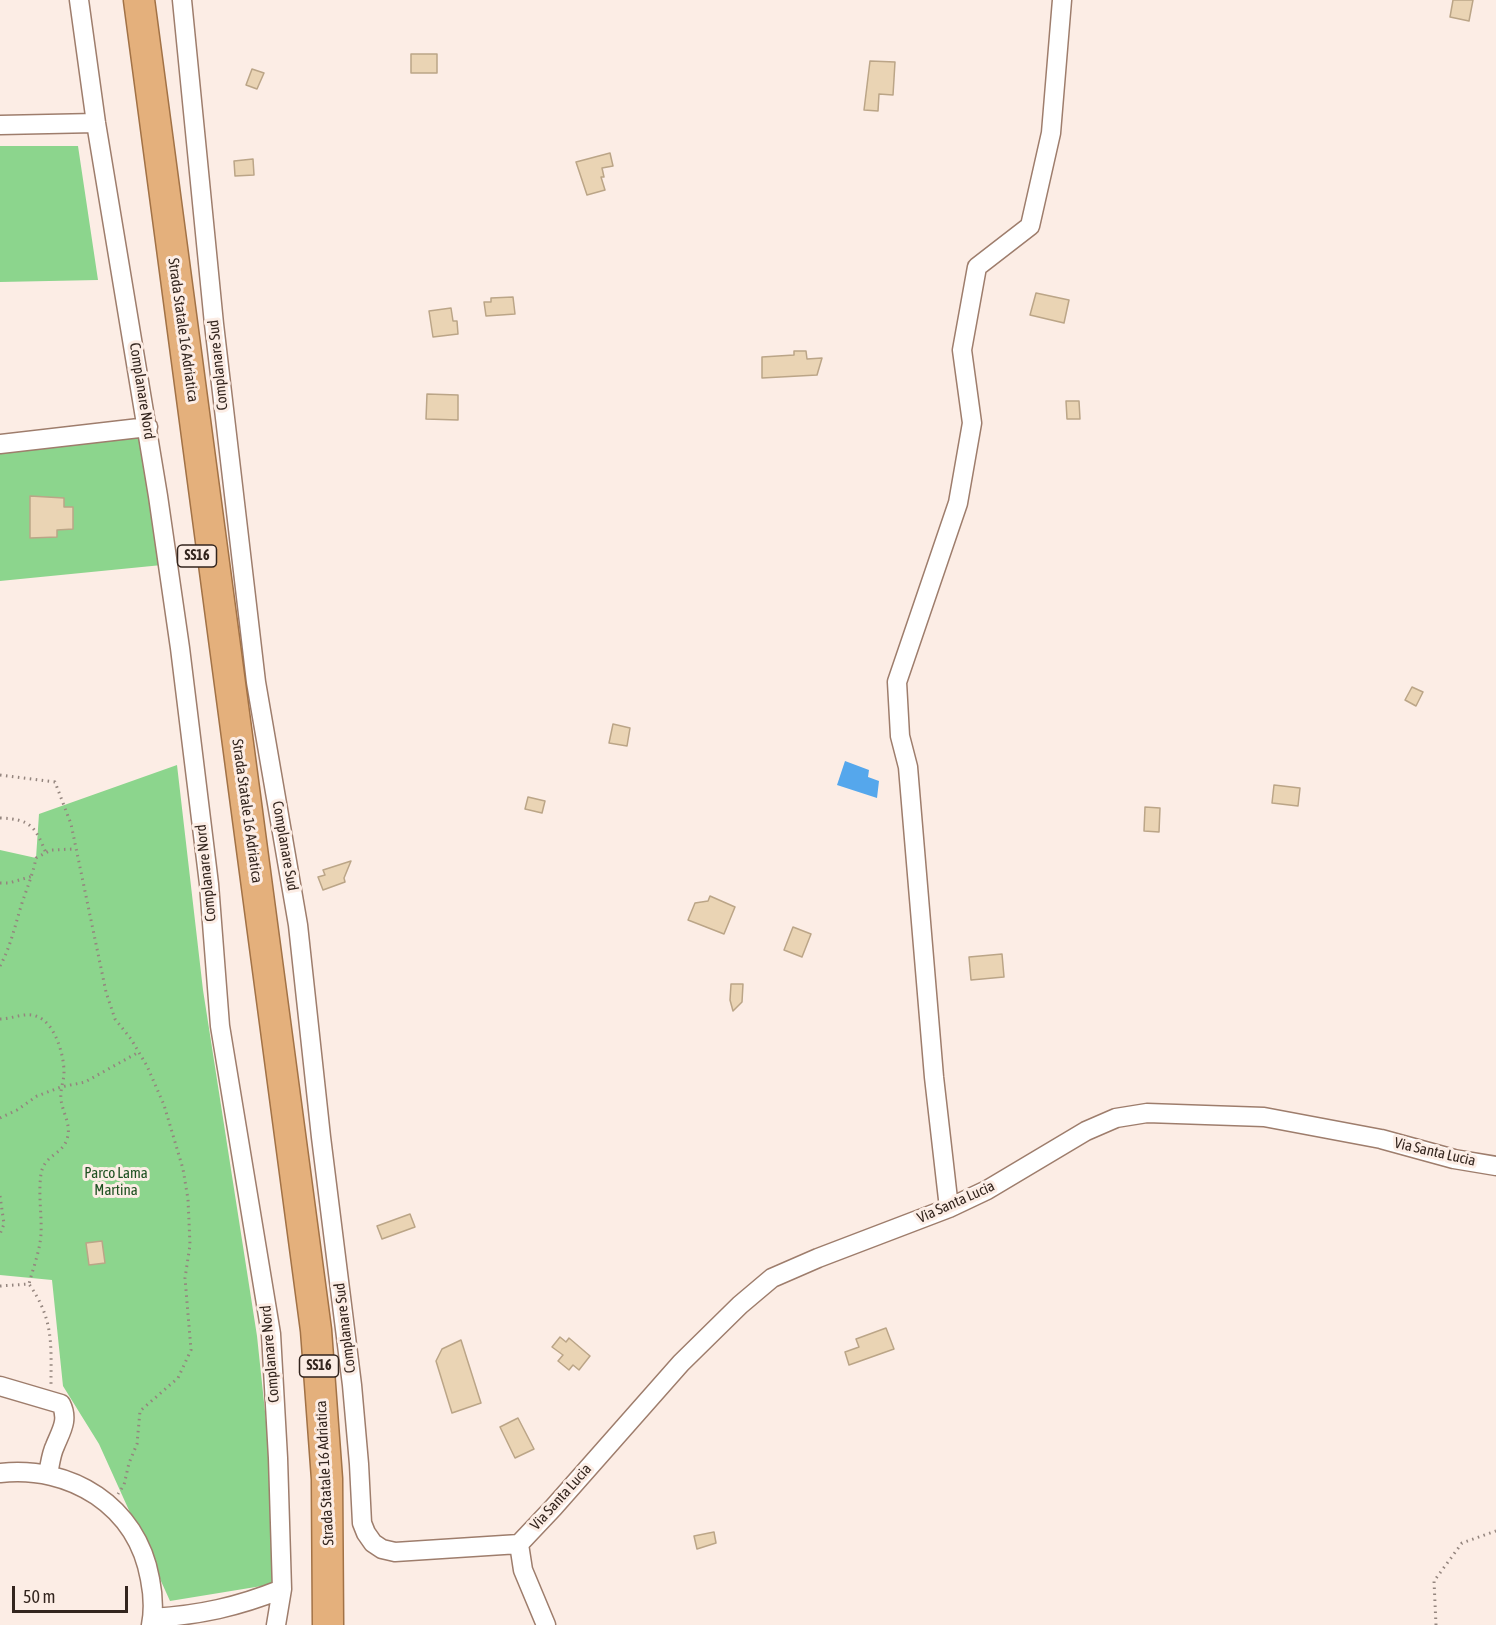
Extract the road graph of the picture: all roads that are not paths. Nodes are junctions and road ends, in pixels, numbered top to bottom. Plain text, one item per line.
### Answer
1 (80, 0) edge
2 (122, 0) edge
3 (140, 0) edge
4 (182, 0) edge
5 (1062, 0) edge
6 (96, 123) junction
7 (0, 125) edge
8 (148, 427) junction
9 (0, 444) edge
10 (1496, 1166) edge
11 (949, 1208) junction
12 (0, 1386) edge
13 (0, 1473) edge
14 (48, 1474) junction
15 (519, 1544) junction
16 (282, 1589) junction
17 (152, 1621) edge
18 (276, 1625) edge
19 (308, 1625) edge
20 (328, 1625) edge
21 (546, 1625) edge

1 - 6 street, Complanare Nord
2 - 19 highway, Strada Statale 16 Adriatica / SS16
3 - 20 highway, Strada Statale 16 Adriatica / SS16
4 - 15 street, Complanare Sud
5 - 11 street
6 - 7 street
6 - 8 street, Complanare Nord
8 - 9 street
8 - 16 street, Complanare Nord
10 - 11 street, Via Santa Lucia
11 - 15 street, Via Santa Lucia
12 - 14 street
13 - 14 street
14 - 17 street
15 - 21 street
16 - 17 street
16 - 18 street, Complanare Nord

